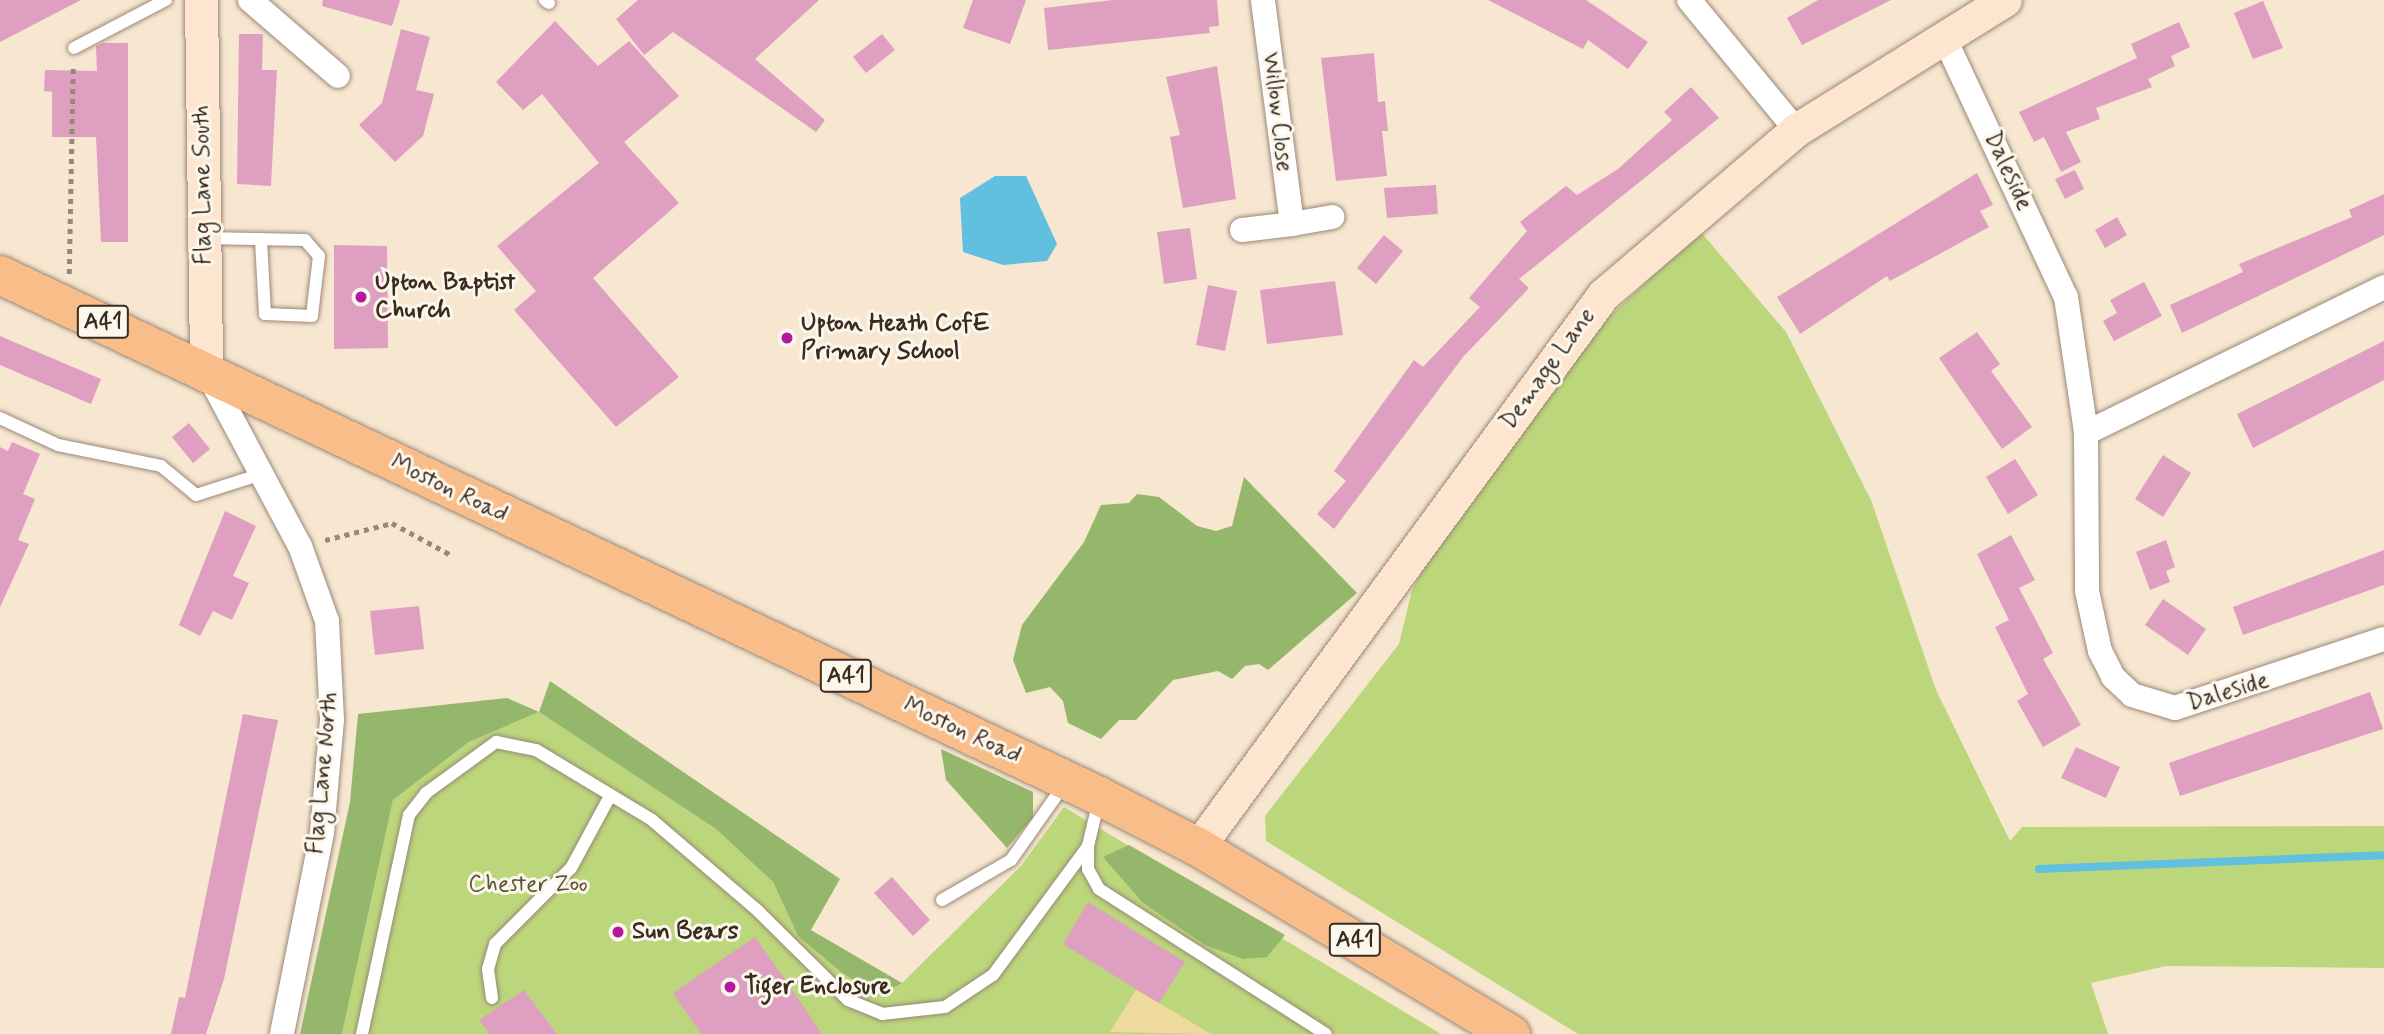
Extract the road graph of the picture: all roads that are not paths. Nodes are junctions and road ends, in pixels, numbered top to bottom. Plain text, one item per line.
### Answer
1 (166, 0) edge
2 (201, 0) edge
3 (250, 0) edge
4 (1263, 0) edge
5 (1689, 0) edge
6 (2005, 0) edge
7 (1943, 35) junction
8 (74, 48) road end
9 (338, 76) dead end
10 (1796, 130) junction
11 (1332, 217) dead end
12 (1292, 224) junction
13 (1242, 230) dead end
14 (204, 238) junction
15 (261, 239) junction
16 (0, 275) edge
17 (2384, 287) edge
18 (206, 370) junction
19 (0, 418) edge
20 (2086, 433) junction
21 (262, 474) junction
22 (2384, 639) edge
23 (1083, 788) junction
24 (610, 798) junction
25 (1088, 846) junction
26 (1198, 847) junction
27 (942, 900) dead end
28 (492, 998) dead end
29 (282, 1034) edge
30 (362, 1034) edge
31 (1326, 1034) edge
32 (1511, 1034) edge

1 - 8 lane
2 - 14 street, Flag Lane South
3 - 9 street
4 - 12 street, Willow Close
5 - 10 street
6 - 7 street, Demage Lane
7 - 10 street, Demage Lane
7 - 20 street, Daleside
10 - 26 street, Demage Lane
11 - 12 street
12 - 13 street
14 - 15 lane
14 - 18 street, Flag Lane South
15 - 15 lane
16 - 18 highway, A41
17 - 20 street
18 - 21 street, Flag Lane North
18 - 23 highway, Moston Road / A41
19 - 21 lane
20 - 22 street, Daleside
21 - 29 street, Flag Lane North
23 - 25 lane
23 - 26 highway, Moston Road / A41
23 - 27 lane
24 - 25 lane
24 - 28 lane
24 - 30 lane
25 - 31 lane
26 - 32 highway, Moston Road / A41

